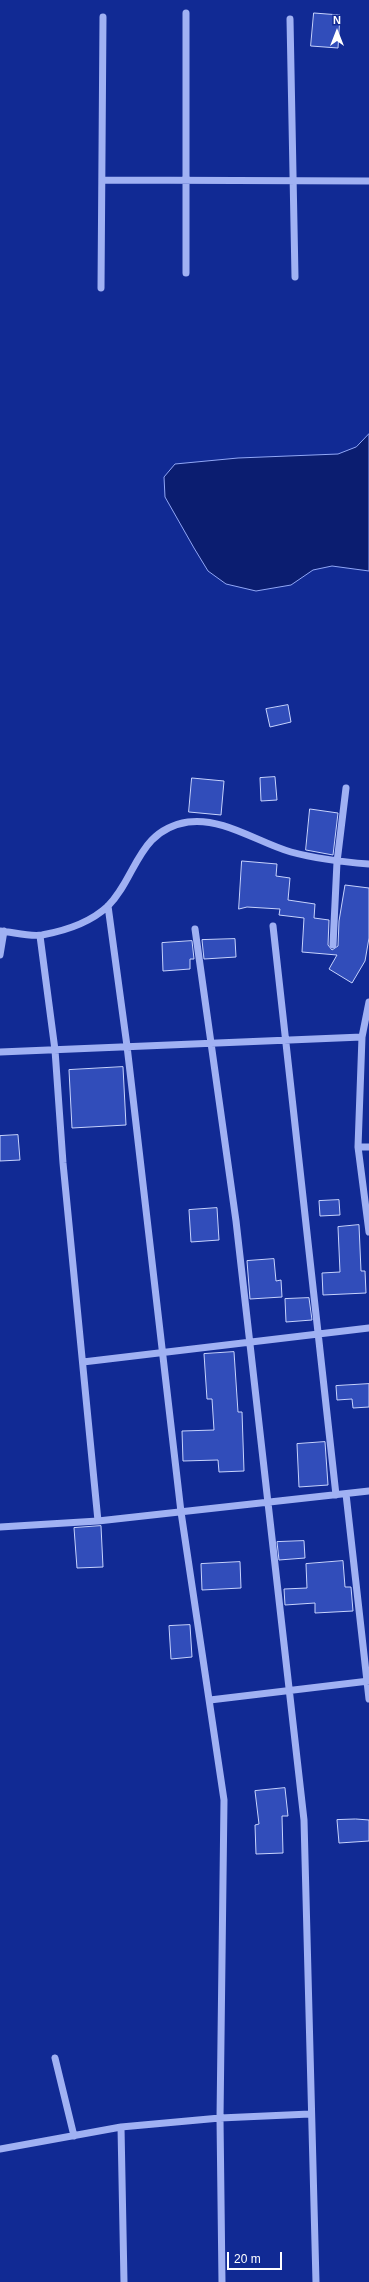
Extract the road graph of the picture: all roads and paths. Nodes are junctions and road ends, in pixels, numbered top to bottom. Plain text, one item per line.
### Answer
1 (186, 13) dead end
2 (103, 17) dead end
3 (290, 19) dead end
4 (102, 180) junction
5 (186, 180) junction
6 (293, 181) junction
7 (369, 181) edge
8 (186, 272) dead end
9 (295, 277) dead end
10 (100, 288) dead end
11 (346, 788) dead end
12 (337, 862) junction
13 (369, 864) edge
14 (108, 906) junction
15 (273, 926) dead end
16 (195, 929) dead end
17 (2, 931) edge
18 (40, 936) junction
19 (333, 945) dead end
20 (0, 955) edge
21 (369, 1002) edge
22 (362, 1037) junction
23 (285, 1039) junction
24 (211, 1042) junction
25 (127, 1046) junction
26 (55, 1050) junction
27 (0, 1052) edge
28 (358, 1147) junction
29 (369, 1147) edge
30 (369, 1232) edge
31 (369, 1328) edge
32 (319, 1335) junction
33 (250, 1342) junction
34 (162, 1352) junction
35 (82, 1362) junction
36 (369, 1492) edge
37 (346, 1494) junction
38 (336, 1495) junction
39 (268, 1501) junction
40 (181, 1512) junction
41 (98, 1521) junction
42 (0, 1527) edge
43 (368, 1681) edge
44 (290, 1691) junction
45 (369, 1699) edge
46 (210, 1700) junction
47 (55, 2058) dead end
48 (310, 2114) junction
49 (220, 2118) junction
50 (121, 2127) junction
51 (74, 2136) junction
52 (0, 2149) edge
53 (124, 2282) edge
54 (222, 2282) edge
55 (316, 2282) edge

1 - 5 street
2 - 4 street
3 - 6 street
4 - 5 street
4 - 10 street
5 - 6 street
5 - 8 street
6 - 7 street
6 - 9 street
11 - 12 street
12 - 13 street
12 - 14 street
12 - 19 street
14 - 18 street
14 - 25 street
15 - 23 street
16 - 24 street
17 - 18 street
17 - 20 street
18 - 26 street
21 - 22 street
22 - 23 street
22 - 28 street
23 - 24 street
23 - 32 street
24 - 25 street
24 - 33 street
25 - 26 street
25 - 34 street
26 - 27 street
26 - 35 street
28 - 29 street
28 - 30 street
31 - 32 street
32 - 33 street
32 - 38 street
33 - 34 street
33 - 39 street
34 - 35 street
34 - 40 street
35 - 41 street
36 - 37 street
37 - 38 street
37 - 43 street
38 - 39 street
39 - 40 street
39 - 44 street
40 - 41 street
40 - 46 street
41 - 42 street
43 - 44 street
43 - 45 street
44 - 46 street
44 - 48 street
46 - 49 street
47 - 51 street
48 - 49 street
48 - 55 street
49 - 50 street
49 - 54 street
50 - 51 street
50 - 53 street
51 - 52 street

